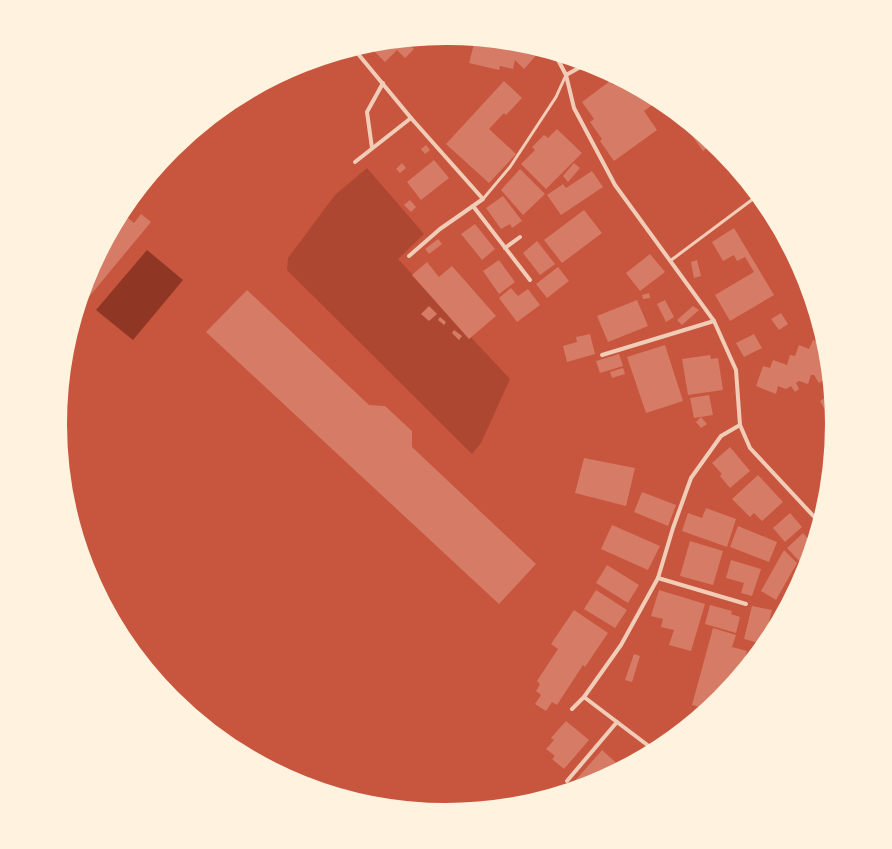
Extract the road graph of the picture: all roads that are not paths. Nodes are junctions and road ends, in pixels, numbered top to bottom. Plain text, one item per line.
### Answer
1 (359, 54) edge
2 (559, 61) edge
3 (579, 68) edge
4 (566, 75) junction
5 (383, 83) junction
6 (411, 118) junction
7 (372, 148) junction
8 (355, 162) dead end
9 (483, 199) junction
10 (752, 199) edge
11 (473, 206) junction
12 (520, 237) dead end
13 (505, 248) junction
14 (409, 256) dead end
15 (670, 261) junction
16 (530, 280) dead end
17 (714, 321) junction
18 (602, 355) dead end
19 (740, 425) junction
20 (815, 517) edge
21 (658, 578) junction
22 (746, 604) dead end
23 (584, 696) junction
24 (572, 709) dead end
25 (617, 722) junction
26 (649, 746) edge
27 (566, 781) dead end

1 - 5 street
2 - 4 street
3 - 4 street
4 - 9 lane
4 - 15 street
5 - 6 street
5 - 7 street
6 - 7 street
6 - 9 street
7 - 8 street
9 - 11 street
10 - 15 lane
11 - 13 street
11 - 14 street
12 - 13 street
13 - 16 street
15 - 17 street
17 - 18 street
17 - 19 street
19 - 20 street
19 - 21 street
21 - 22 street
21 - 23 street
23 - 24 street
23 - 25 street
25 - 26 street
25 - 27 street

